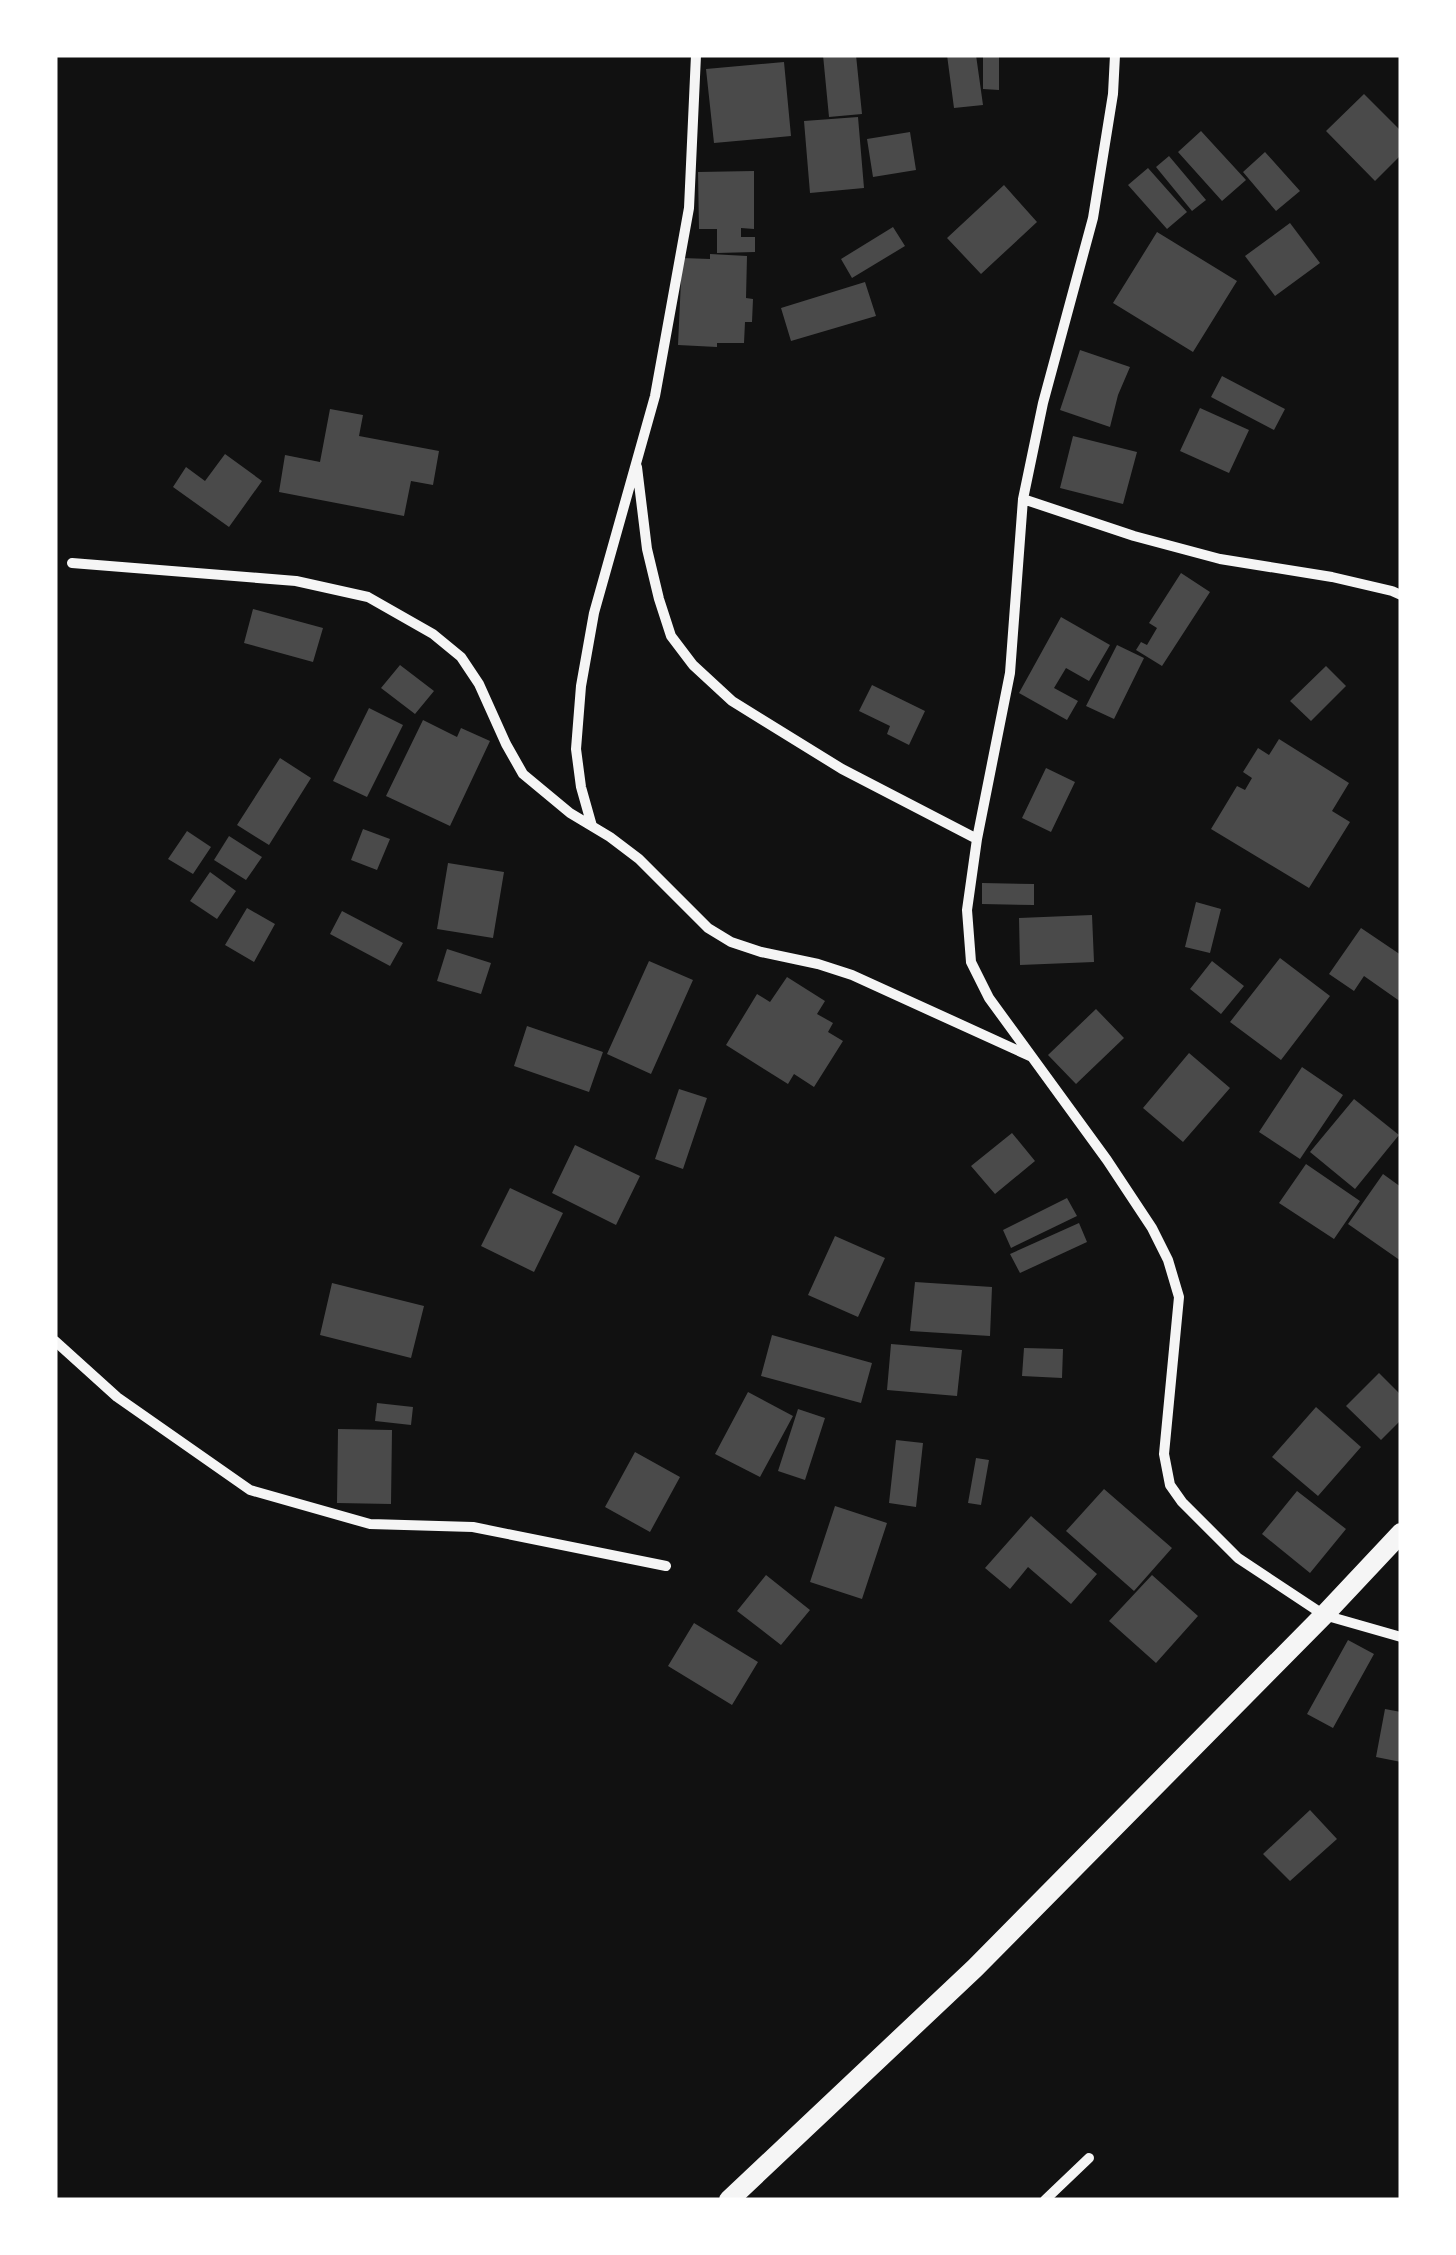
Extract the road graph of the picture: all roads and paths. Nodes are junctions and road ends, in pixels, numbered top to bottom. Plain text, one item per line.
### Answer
1 (696, 55) edge
2 (1115, 55) edge
3 (637, 462) junction
4 (1023, 498) junction
5 (72, 562) dead end
6 (1401, 595) edge
7 (592, 826) junction
8 (977, 839) junction
9 (1032, 1058) junction
10 (55, 1340) edge
11 (1401, 1533) edge
12 (666, 1566) dead end
13 (1324, 1615) junction
14 (1401, 1637) edge
15 (1088, 2158) dead end
16 (729, 2200) edge
17 (1046, 2200) edge

1 - 3 street
2 - 4 street
3 - 7 street
3 - 8 street
4 - 6 street
4 - 8 street
5 - 7 street
7 - 9 street
8 - 9 street
9 - 13 street
10 - 12 street
11 - 13 main road
13 - 14 street
13 - 16 main road
15 - 17 street

